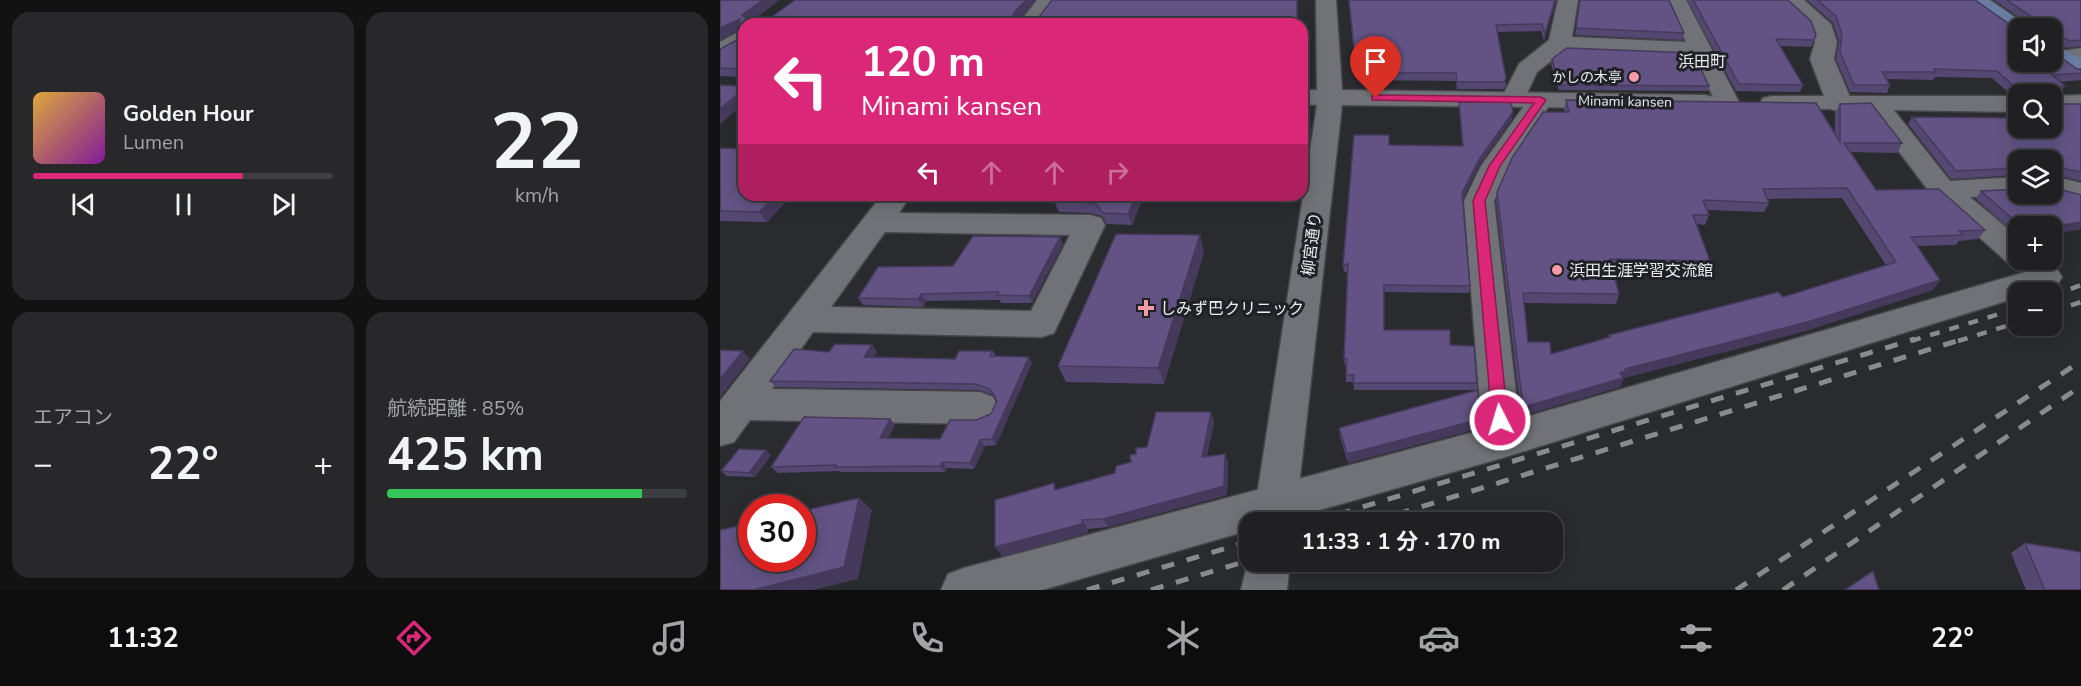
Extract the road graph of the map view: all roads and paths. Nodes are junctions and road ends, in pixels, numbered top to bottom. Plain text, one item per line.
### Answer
1 (1048, 0) edge
2 (1326, 0) edge
3 (1568, 0) edge
4 (1676, 0) edge
5 (1791, 0) edge
6 (1976, 0) edge
7 (1034, 18) edge
8 (2008, 20) edge
9 (738, 40) edge
10 (1560, 43) junction
11 (1701, 50) junction
12 (720, 52) edge
13 (1316, 97) edge
14 (1527, 99) junction
15 (1727, 102) junction
16 (2081, 102) edge
17 (2062, 103) edge
18 (1840, 104) junction
19 (1876, 104) junction
20 (2008, 104) edge
21 (1308, 178) edge
22 (2062, 186) edge
23 (2008, 187) edge
24 (1943, 190) junction
25 (2081, 194) edge
26 (892, 201) edge
27 (1306, 201) edge
28 (876, 222) junction
29 (2008, 246) edge
30 (2037, 270) edge
31 (804, 319) junction
32 (980, 408) dead end
33 (725, 423) edge
34 (1502, 441) junction
35 (1275, 512) edge
36 (1281, 512) edge
37 (1239, 523) edge
38 (1266, 572) edge
39 (964, 590) edge
40 (1264, 590) edge

1 - 7 street
2 - 13 street, 柳宮通り
3 - 10 street
4 - 11 street
5 - 18 street
6 - 8 main road
9 - 12 street
10 - 11 street
10 - 14 street
11 - 15 street
13 - 14 street, Minami kansen
13 - 21 street, 柳宮通り
14 - 15 street, Minami kansen
14 - 34 street
15 - 18 street, Minami kansen
16 - 17 street
18 - 19 street, Minami kansen
19 - 20 street, Minami kansen
19 - 24 street
22 - 25 street
23 - 24 street
24 - 29 street
26 - 28 street
27 - 35 street, 柳宮通り
28 - 31 street
28 - 31 street
30 - 34 street
31 - 33 street
32 - 33 street
34 - 36 street
37 - 39 street
38 - 40 street

